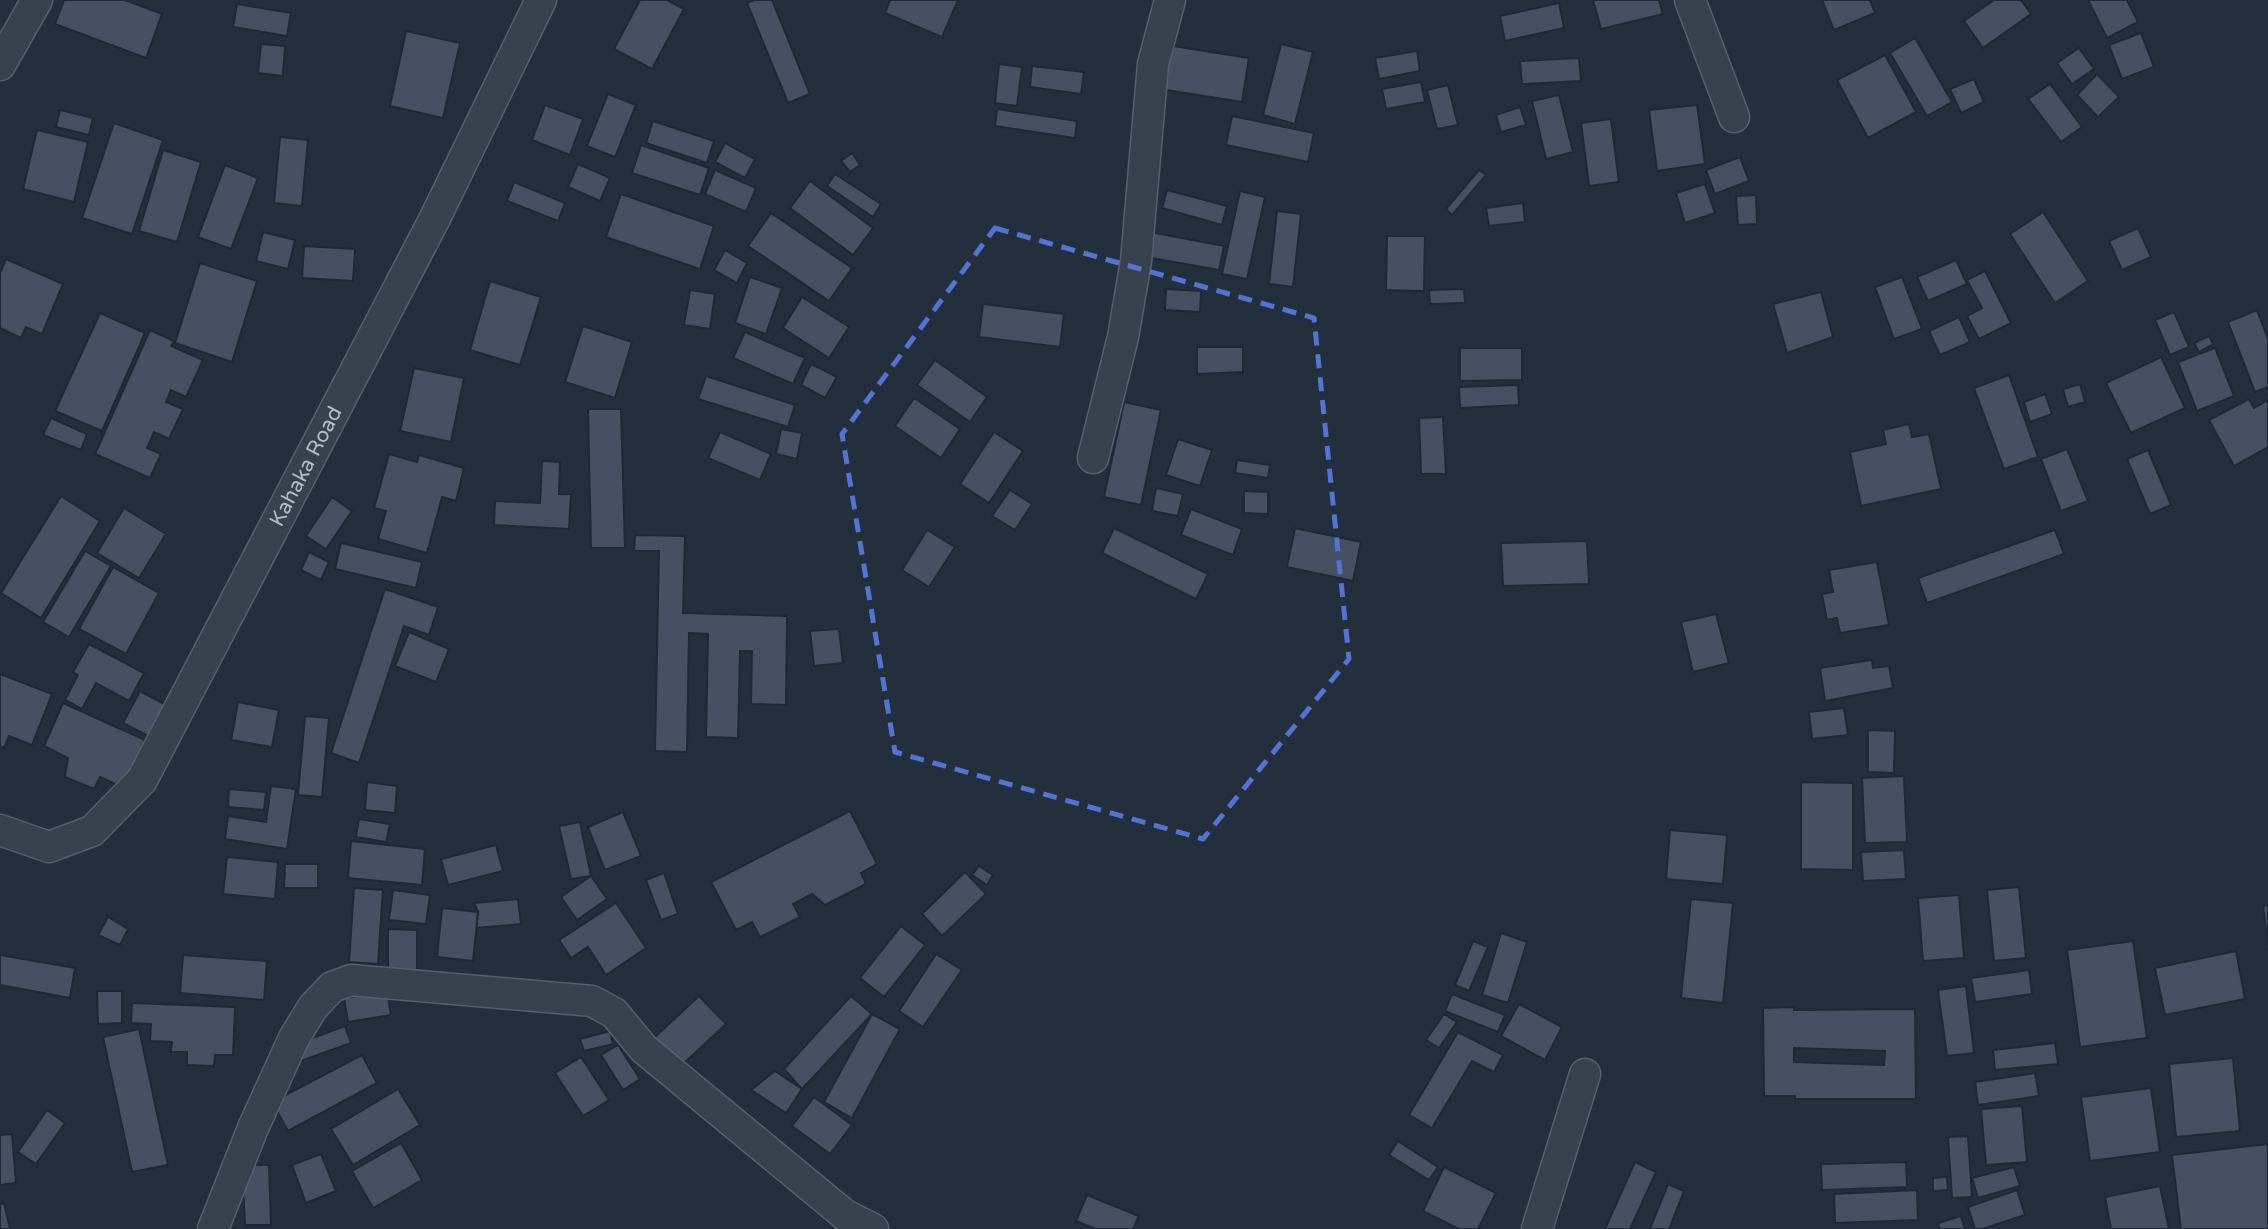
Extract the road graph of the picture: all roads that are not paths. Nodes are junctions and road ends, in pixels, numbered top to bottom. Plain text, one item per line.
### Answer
1 (37, 0) edge
2 (541, 0) edge
3 (1170, 0) edge
4 (1690, 0) edge
5 (0, 65) edge
6 (1734, 117) dead end
7 (1093, 458) dead end
8 (0, 830) edge
9 (1585, 1074) dead end
10 (213, 1229) edge
11 (873, 1229) edge
12 (1537, 1229) edge

1 - 5 street
2 - 8 street, Kahaka Road
3 - 7 street
4 - 6 street
9 - 12 street
10 - 11 street

